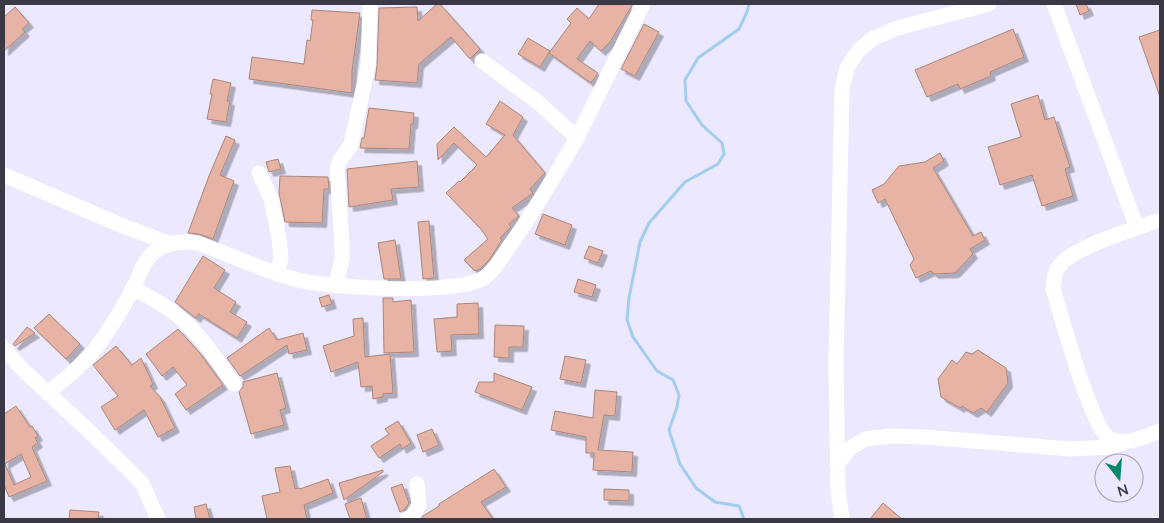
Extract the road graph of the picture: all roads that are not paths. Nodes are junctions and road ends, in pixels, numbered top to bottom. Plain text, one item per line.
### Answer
1 (370, 4) edge
2 (643, 4) edge
3 (989, 4) edge
4 (1054, 4) edge
5 (482, 61) dead end
6 (577, 138) junction
7 (258, 173) dead end
8 (4, 175) edge
9 (1160, 220) edge
10 (1137, 228) junction
11 (171, 244) junction
12 (277, 274) junction
13 (336, 285) junction
14 (134, 288) junction
15 (4, 348) edge
16 (234, 384) dead end
17 (47, 393) junction
18 (1160, 432) edge
19 (1127, 442) junction
20 (838, 466) junction
21 (417, 484) dead end
22 (158, 519) edge
23 (407, 519) edge
24 (842, 519) edge

1 - 13 street
2 - 6 street
3 - 20 street
4 - 10 street
5 - 6 street
6 - 13 street
7 - 12 street
8 - 11 street
9 - 10 street
10 - 19 street
11 - 12 street
11 - 14 street
12 - 13 street
14 - 16 street
14 - 17 street
15 - 17 street
17 - 22 street
18 - 19 street
19 - 20 street
20 - 24 street
21 - 23 street

